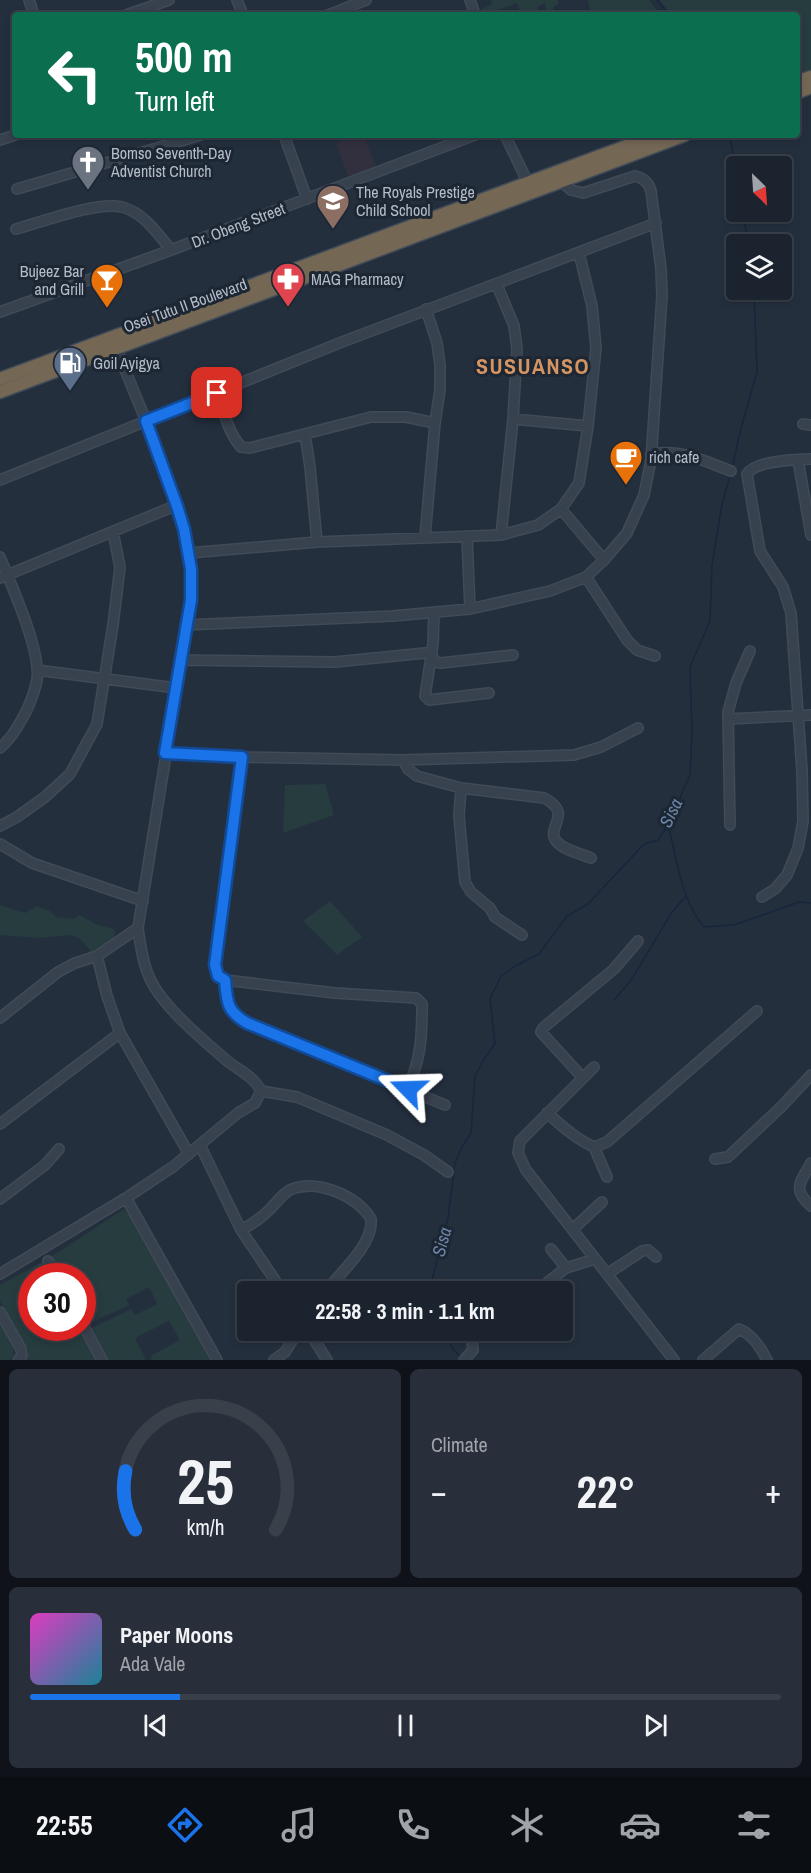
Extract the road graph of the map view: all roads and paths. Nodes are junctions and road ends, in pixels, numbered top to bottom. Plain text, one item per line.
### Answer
1 (169, 0) edge
2 (366, 0) edge
3 (135, 12) edge
4 (336, 12) edge
5 (191, 138) edge
6 (286, 138) edge
7 (468, 138) edge
8 (506, 138) edge
9 (649, 138) edge
10 (677, 138) edge
11 (562, 182) junction
12 (530, 187) junction
13 (17, 189) dead end
14 (307, 199) junction
15 (656, 223) junction
16 (16, 229) dead end
17 (171, 250) junction
18 (579, 253) junction
19 (497, 285) junction
20 (426, 309) junction
21 (0, 312) edge
22 (114, 343) junction
23 (0, 379) edge
24 (0, 392) edge
25 (217, 393) junction
26 (513, 419) junction
27 (146, 421) junction
28 (435, 423) junction
29 (588, 426) junction
30 (305, 435) junction
31 (651, 454) junction
32 (811, 459) edge
33 (798, 460) junction
34 (731, 471) dead end
35 (0, 480) edge
36 (177, 506) junction
37 (561, 509) junction
38 (113, 532) junction
39 (501, 535) junction
40 (811, 535) edge
41 (467, 536) junction
42 (425, 537) junction
43 (317, 542) junction
44 (189, 553) junction
45 (0, 557) edge
46 (604, 560) junction
47 (4, 577) edge
48 (586, 577) junction
49 (470, 609) junction
50 (434, 612) junction
51 (186, 625) junction
52 (750, 651) dead end
53 (431, 655) junction
54 (513, 655) dead end
55 (655, 656) dead end
56 (180, 660) junction
57 (37, 670) junction
58 (105, 679) junction
59 (176, 688) junction
60 (489, 693) dead end
61 (798, 715) junction
62 (811, 715) edge
63 (728, 719) junction
64 (638, 728) dead end
65 (0, 748) edge
66 (165, 753) junction
67 (242, 757) junction
68 (403, 760) junction
69 (460, 788) junction
70 (0, 825) edge
71 (730, 825) dead end
72 (0, 844) edge
73 (591, 858) dead end
74 (762, 897) dead end
75 (143, 901) junction
76 (138, 928) junction
77 (522, 935) dead end
78 (639, 941) dead end
79 (97, 956) junction
80 (225, 980) junction
81 (757, 1011) dead end
82 (0, 1018) edge
83 (120, 1033) junction
84 (594, 1067) dead end
85 (811, 1075) edge
86 (583, 1078) junction
87 (408, 1089) junction
88 (261, 1091) junction
89 (445, 1105) dead end
90 (547, 1113) junction
91 (0, 1124) edge
92 (201, 1145) junction
93 (594, 1147) junction
94 (59, 1149) dead end
95 (189, 1154) junction
96 (715, 1159) dead end
97 (811, 1163) edge
98 (447, 1172) dead end
99 (607, 1177) dead end
100 (126, 1198) junction
101 (0, 1199) edge
102 (602, 1202) dead end
103 (811, 1206) edge
104 (573, 1229) junction
105 (241, 1230) junction
106 (551, 1249) dead end
107 (656, 1257) dead end
108 (595, 1259) junction
109 (566, 1268) junction
110 (0, 1274) edge
111 (607, 1274) junction
112 (276, 1281) edge
113 (335, 1281) edge
114 (549, 1281) edge
115 (0, 1312) edge
116 (92, 1341) edge
117 (292, 1341) edge
118 (315, 1341) edge
119 (472, 1341) edge
120 (466, 1359) edge
121 (18, 1360) edge
122 (102, 1360) edge
123 (217, 1360) edge
124 (274, 1360) edge
125 (327, 1360) edge
126 (674, 1360) edge
127 (704, 1360) edge
128 (767, 1360) edge

1 - 3 street
2 - 4 street
5 - 13 street
6 - 14 street
7 - 14 street, Dr. Obeng Street
8 - 12 street
9 - 12 highway, Osei Tutu II Boulevard
10 - 11 highway, Osei Tutu II Boulevard
11 - 12 highway, Osei Tutu II Boulevard
11 - 15 street
12 - 22 highway, Osei Tutu II Boulevard
14 - 17 street, Dr. Obeng Street
15 - 18 street
15 - 31 street
16 - 17 street
17 - 21 street, Dr. Obeng Street
18 - 19 street
18 - 29 street
19 - 20 street
19 - 26 street
20 - 25 street
20 - 28 street
22 - 23 highway, Osei Tutu II Boulevard
22 - 24 highway, Osei Tutu II Boulevard
22 - 27 street
25 - 27 street
25 - 30 street
26 - 29 street
26 - 39 street
27 - 35 street
27 - 36 street
28 - 30 street
28 - 42 street
29 - 37 street
30 - 43 street
31 - 34 street
31 - 46 street
32 - 33 street
33 - 40 street
33 - 61 street
36 - 38 street
36 - 44 street
37 - 39 street
37 - 46 street
38 - 47 street
38 - 58 street
39 - 41 street
41 - 42 street
41 - 49 street
42 - 43 street
43 - 44 street
44 - 51 street
45 - 47 street
46 - 48 street
47 - 57 street
48 - 49 street
48 - 55 street
49 - 50 street
50 - 51 street
50 - 53 street
51 - 56 street
52 - 63 street
53 - 54 street
53 - 56 street
53 - 60 street
56 - 59 street
57 - 58 street
57 - 65 street
58 - 59 street
58 - 70 street
59 - 66 street
61 - 62 street
61 - 63 street
61 - 74 street
63 - 71 street
64 - 68 street
66 - 67 street
66 - 75 street
67 - 68 street
67 - 80 street
68 - 69 street
69 - 73 street
69 - 77 street
72 - 75 street
75 - 76 street
76 - 79 street
76 - 88 street
78 - 86 street
79 - 82 street
79 - 83 street
80 - 87 street
80 - 87 street
81 - 93 street
83 - 91 street
83 - 95 street
84 - 86 street
85 - 96 street
86 - 90 street
87 - 89 street
88 - 92 street
88 - 98 street
90 - 93 street
90 - 104 street
92 - 95 street
92 - 105 street
93 - 99 street
94 - 101 street
95 - 100 street
97 - 103 street
100 - 110 street
100 - 123 street
102 - 104 street
104 - 108 street
105 - 112 street
105 - 113 street
106 - 109 street
107 - 111 street
108 - 109 street
108 - 111 street
109 - 114 street
111 - 126 street
115 - 121 street
116 - 122 street
117 - 124 street
118 - 125 street
119 - 120 street
127 - 128 street

